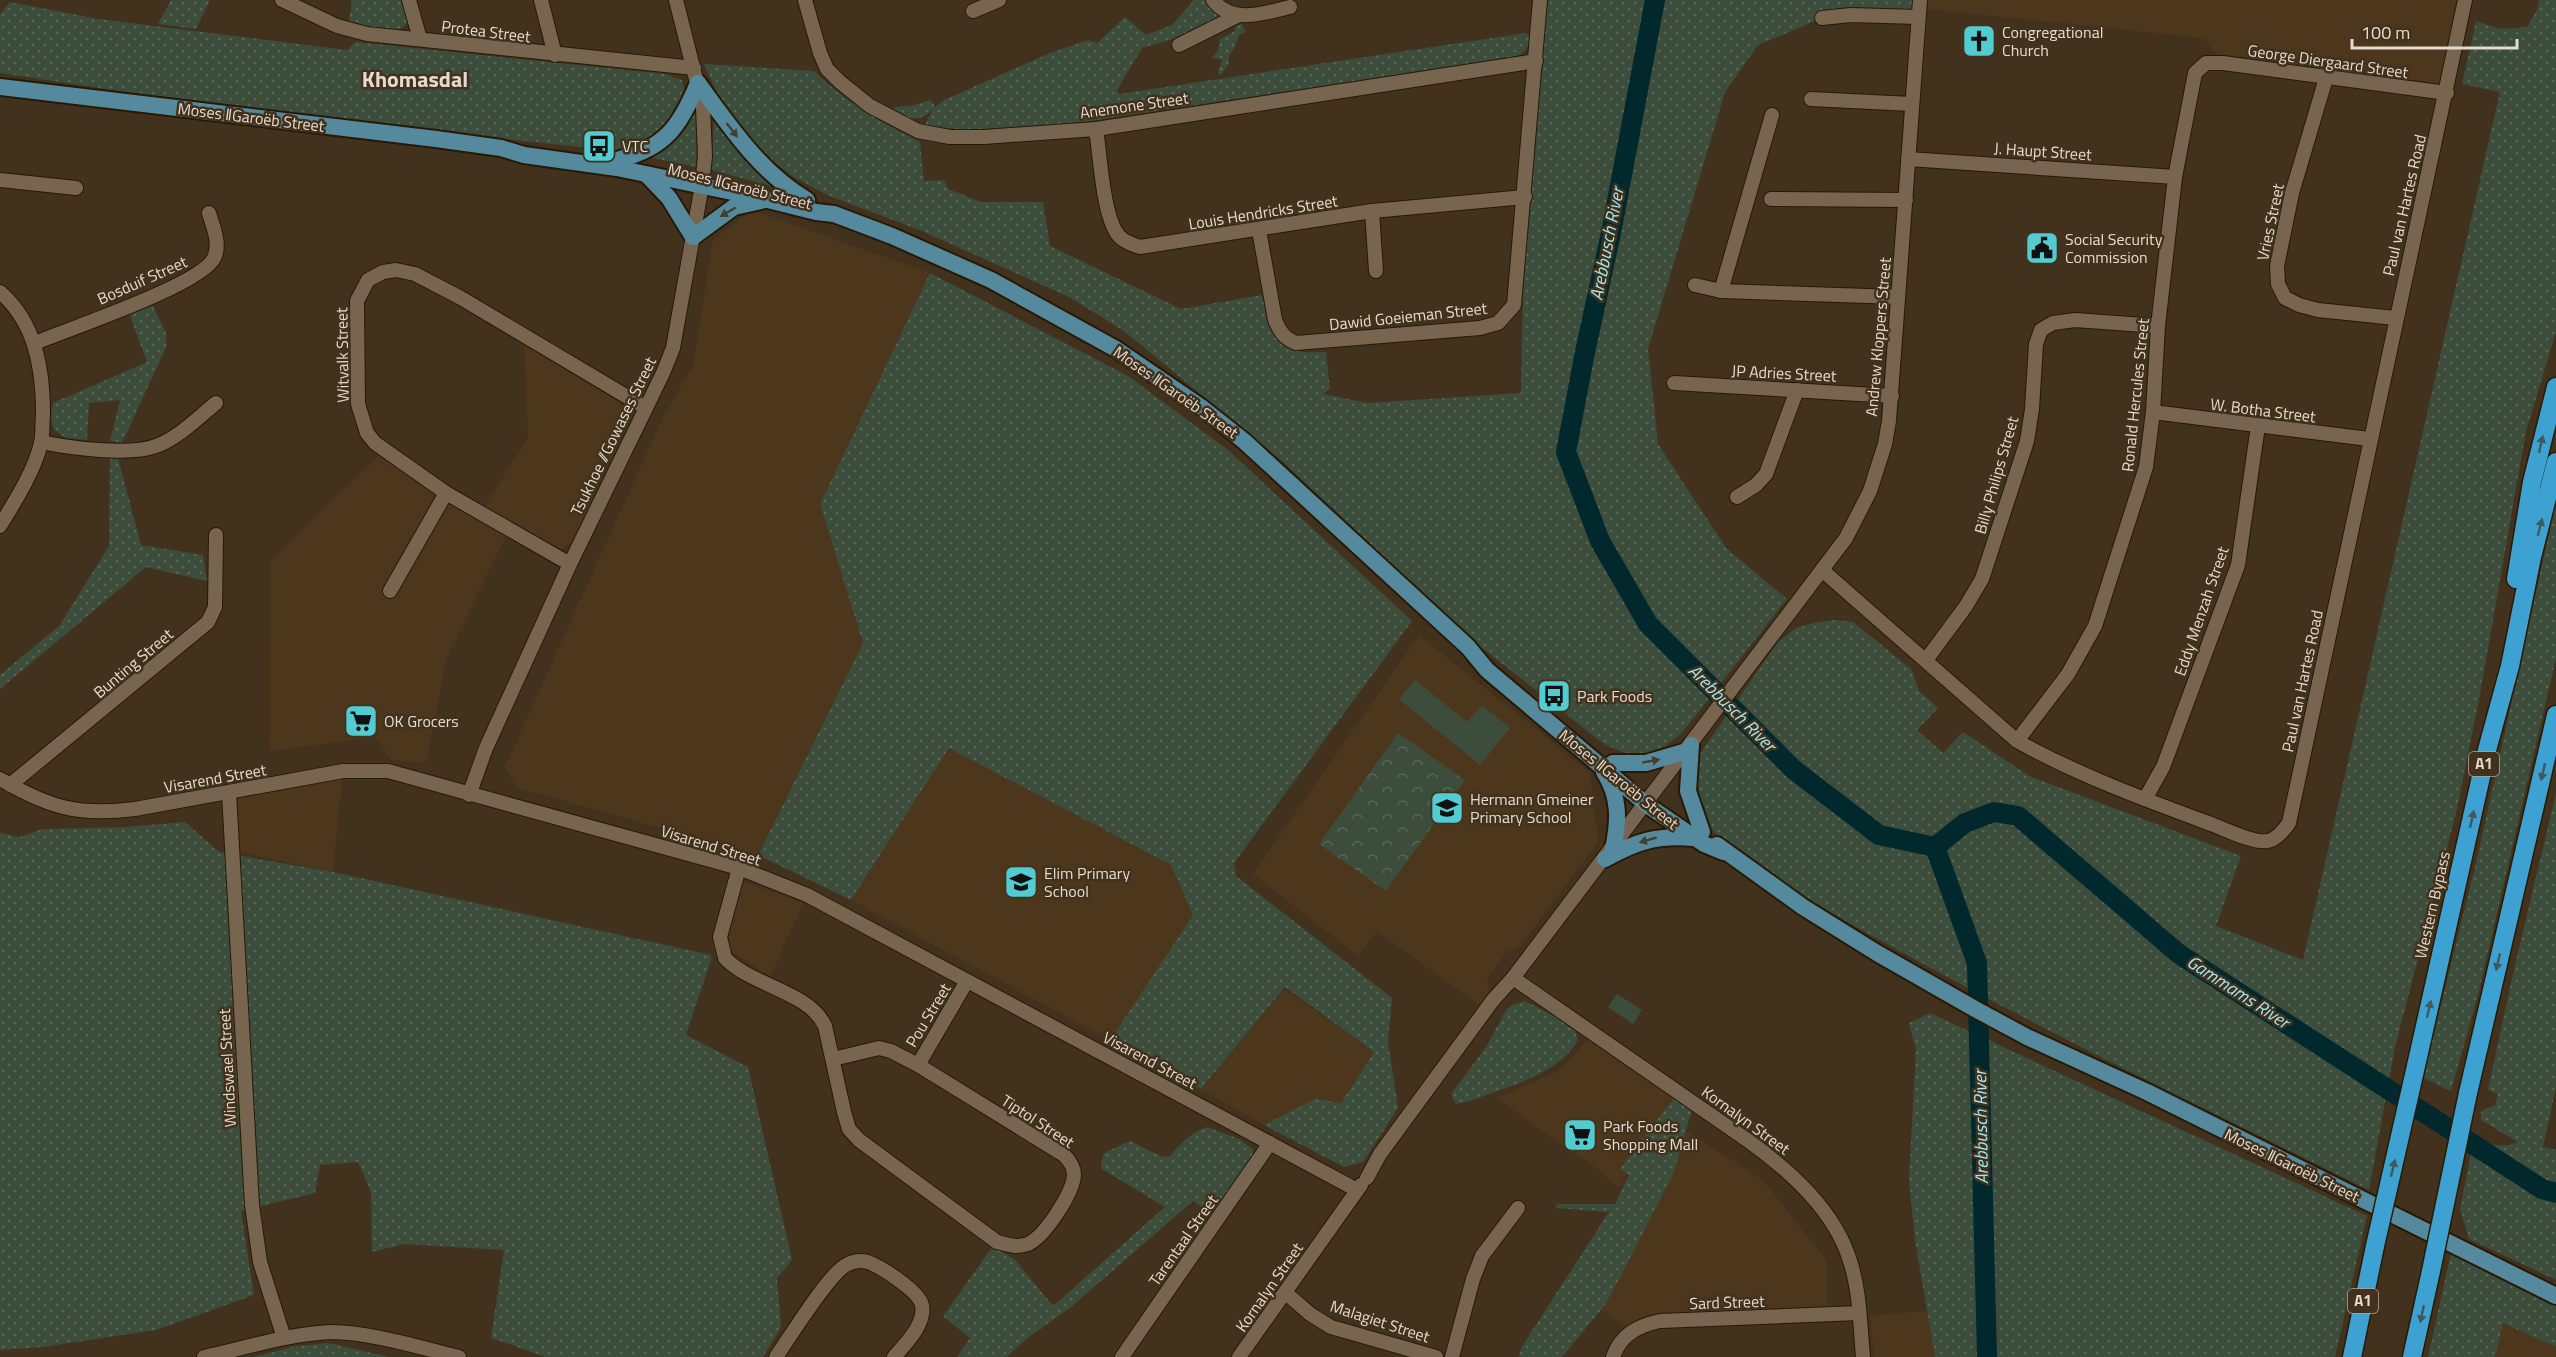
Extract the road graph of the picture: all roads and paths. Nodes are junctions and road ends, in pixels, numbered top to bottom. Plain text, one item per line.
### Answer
1 (282, 0) edge
2 (409, 0) edge
3 (541, 0) edge
4 (676, 0) edge
5 (805, 0) edge
6 (999, 0) edge
7 (1214, 0) edge
8 (1540, 0) edge
9 (1920, 0) edge
10 (2465, 0) edge
11 (1290, 7) dead end
12 (973, 11) dead end
13 (1239, 15) junction
14 (1918, 17) junction
15 (1822, 18) dead end
16 (420, 39) junction
17 (1179, 45) dead end
18 (555, 55) junction
19 (1536, 61) junction
20 (2206, 63) joint
21 (696, 75) junction
22 (2326, 78) junction
23 (0, 87) edge
24 (2447, 93) junction
25 (1811, 99) dead end
26 (1911, 104) junction
27 (1772, 115) dead end
28 (1096, 129) junction
29 (501, 148) junction
30 (620, 159) junction
31 (1908, 159) junction
32 (644, 173) junction
33 (2175, 177) junction
34 (0, 180) edge
35 (703, 180) junction
36 (76, 188) dead end
37 (1525, 197) junction
38 (1772, 199) dead end
39 (769, 200) junction
40 (807, 200) junction
41 (1906, 200) junction
42 (1372, 212) junction
43 (209, 213) dead end
44 (834, 214) junction
45 (1259, 230) junction
46 (693, 237) junction
47 (1376, 271) dead end
48 (1695, 285) dead end
49 (1721, 291) junction
50 (0, 292) edge
51 (1898, 297) junction
52 (2395, 318) junction
53 (2158, 326) junction
54 (35, 342) junction
55 (1674, 384) dead end
56 (2556, 387) edge
57 (1797, 390) junction
58 (1892, 396) junction
59 (216, 403) dead end
60 (646, 408) junction
61 (2153, 412) junction
62 (2258, 426) junction
63 (2369, 439) junction
64 (42, 442) junction
65 (2556, 462) edge
66 (446, 493) junction
67 (1737, 497) dead end
68 (0, 526) edge
69 (216, 535) dead end
70 (570, 564) junction
71 (1822, 570) junction
72 (390, 591) dead end
73 (1926, 660) junction
74 (2556, 715) edge
75 (2017, 741) junction
76 (1689, 748) junction
77 (2487, 750) junction
78 (1607, 764) junction
79 (5, 782) edge
80 (229, 793) junction
81 (470, 795) junction
82 (2145, 800) junction
83 (1649, 801) junction
84 (1698, 835) junction
85 (1609, 854) junction
86 (738, 868) junction
87 (1513, 978) junction
88 (967, 981) junction
89 (833, 1059) junction
90 (918, 1065) junction
91 (1270, 1143) junction
92 (1357, 1190) junction
93 (1518, 1208) dead end
94 (1286, 1293) junction
95 (2556, 1296) edge
96 (1859, 1313) junction
97 (284, 1338) junction
98 (204, 1357) edge
99 (459, 1357) edge
100 (776, 1357) edge
101 (894, 1357) edge
102 (1122, 1357) edge
103 (1239, 1357) edge
104 (1436, 1357) edge
105 (1452, 1357) edge
106 (1613, 1357) edge
107 (1863, 1357) edge
108 (2352, 1357) edge
109 (2412, 1357) edge

1 - 16 street, Protea Street
2 - 16 street
3 - 18 street
4 - 21 street, Tsukhoe //Gowases Street
5 - 28 street, Anemone Street
6 - 12 street
7 - 13 street
8 - 19 street, Dawid Goeieman Street
9 - 14 street, Andrew Kloppers Street
10 - 24 street, Paul van Hartes Road
11 - 13 street
13 - 17 street
14 - 15 street
14 - 26 street, Andrew Kloppers Street
16 - 18 street, Protea Street
18 - 21 street, Protea Street
19 - 28 street, Anemone Street
19 - 37 street, Dawid Goeieman Street
20 - 22 street, George Diergaard Street
20 - 33 street, Ronald Hercules Street
21 - 30 main road
21 - 35 street, Tsukhoe //Gowases Street
21 -> 40 main road
22 - 24 street, George Diergaard Street
22 - 52 street, Vries Street
23 - 29 main road, Moses ǁGaroëb Street
24 - 52 street, Paul van Hartes Road
25 - 26 street
26 - 31 street, Andrew Kloppers Street
27 - 49 street
28 - 45 street, Louis Hendricks Street
29 - 30 main road, Moses ǁGaroëb Street
29 - 32 main road, Moses ǁGaroëb Street
30 - 35 main road, Moses ǁGaroëb Street
31 - 33 street, J. Haupt Street
31 - 41 street, Andrew Kloppers Street
32 - 35 main road, Moses ǁGaroëb Street
32 - 46 main road
33 - 53 street, Ronald Hercules Street
34 - 36 street
35 - 39 main road, Moses ǁGaroëb Street
35 - 40 main road, Moses ǁGaroëb Street
35 - 46 street, Tsukhoe //Gowases Street
37 - 42 street, Louis Hendricks Street
37 - 45 street, Dawid Goeieman Street
38 - 41 street
39 - 44 main road, Moses ǁGaroëb Street
39 -> 46 main road
40 - 44 main road, Moses ǁGaroëb Street
41 - 51 street, Andrew Kloppers Street
42 - 45 street, Louis Hendricks Street
42 - 47 street
43 - 54 street, Bosduif Street
44 - 78 main road, Moses ǁGaroëb Street
46 - 60 street, Tsukhoe //Gowases Street
48 - 49 street
49 - 51 street
50 - 54 street
51 - 58 street, Andrew Kloppers Street
52 - 63 street, Paul van Hartes Road
53 - 61 street, Ronald Hercules Street
53 - 73 street, Billy Philips Street
54 - 64 street
55 - 57 street, JP Adries Street
77 -> 56 highway
57 - 58 street, JP Adries Street
57 - 67 street
58 - 71 street, Andrew Kloppers Street
59 - 64 street
60 - 66 street, Witvalk Street
60 - 70 street, Tsukhoe //Gowases Street
61 - 62 street, W. Botha Street
61 - 75 street, Ronald Hercules Street
62 - 63 street, W. Botha Street
62 - 82 street, Eddy Menzah Street
63 - 82 street, Paul van Hartes Road
64 - 68 street
77 -> 65 highway, Western Bypass / A1
66 - 70 street, Witvalk Street
66 - 72 street
69 - 79 street, Bunting Street
70 - 81 street, Tsukhoe //Gowases Street
71 - 73 street, Paul van Hartes Road
71 - 76 street, Andrew Kloppers Street
73 - 75 street, Paul van Hartes Road
74 -> 109 highway, bridge
75 - 82 street, Paul van Hartes Road
78 -> 76 main road
76 - 83 street
76 - 84 main road
108 -> 77 highway, Western Bypass / A1, bridge
78 - 83 main road, Moses ǁGaroëb Street
78 - 85 main road
79 - 80 street, Visarend Street
80 - 81 street, Visarend Street
80 - 97 street, Windswael Street
81 - 86 street, Visarend Street
83 - 84 main road, Moses ǁGaroëb Street
83 - 85 street, Kornalyn Street
84 -> 85 main road
84 - 95 main road, Moses ǁGaroëb Street
85 - 87 street, Kornalyn Street
86 - 88 street, Visarend Street
86 - 89 street, Tiptol Street
87 - 92 street, Kornalyn Street
87 - 96 street, Kornalyn Street
88 - 90 street, Pou Street
88 - 91 street, Visarend Street
89 - 90 street, Tiptol Street
89 - 90 street, Tiptol Street
91 - 92 street, Visarend Street
91 - 102 street, Tarentaal Street
92 - 94 street, Kornalyn Street
93 - 105 street
94 - 103 street, Kornalyn Street
94 - 104 street, Malagiet Street
96 - 106 street, Sard Street
96 - 107 street, Kornalyn Street
97 - 98 street
97 - 99 street
100 - 101 street

